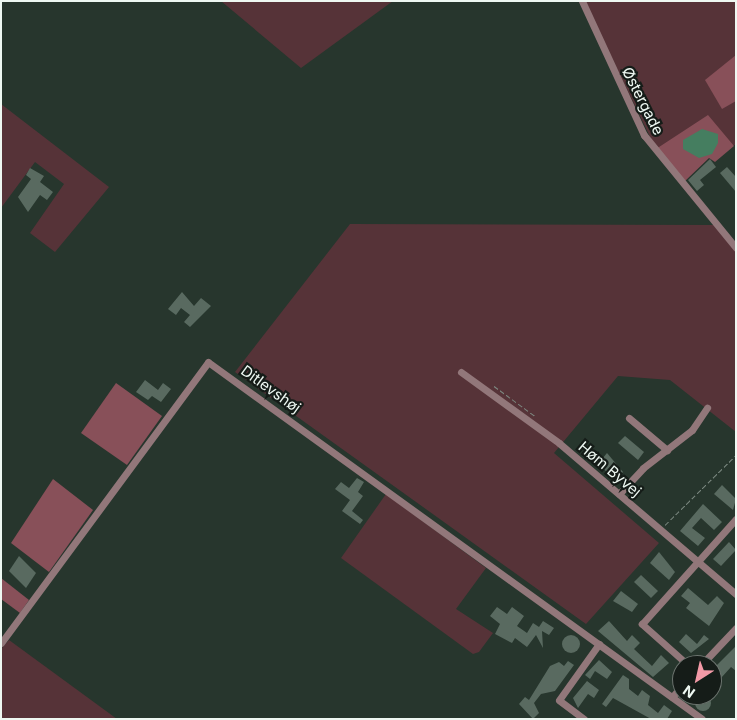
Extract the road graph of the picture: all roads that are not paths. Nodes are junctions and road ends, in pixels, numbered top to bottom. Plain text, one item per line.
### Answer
1 (582, 1) edge
2 (736, 248) edge
3 (461, 372) dead end
4 (707, 408) dead end
5 (629, 418) dead end
6 (667, 450) junction
7 (619, 494) junction
8 (736, 519) edge
9 (698, 562) junction
10 (736, 594) edge
11 (736, 628) edge
12 (1, 643) edge
13 (600, 644) junction
14 (677, 655) edge
15 (710, 655) edge
16 (672, 697) edge
17 (683, 705) edge
18 (584, 719) edge
19 (702, 719) edge

1 - 2 street, Østergade
3 - 7 street, Høm Byvej
4 - 6 street
5 - 6 street
6 - 7 street
7 - 9 street, Høm Byvej
8 - 9 street
9 - 10 street, Høm Byvej
9 - 14 street
11 - 15 street
12 - 13 street, Ditlevshøj
13 - 16 street, Ditlevshøj
13 - 18 street
17 - 19 street, Ditlevshøj

